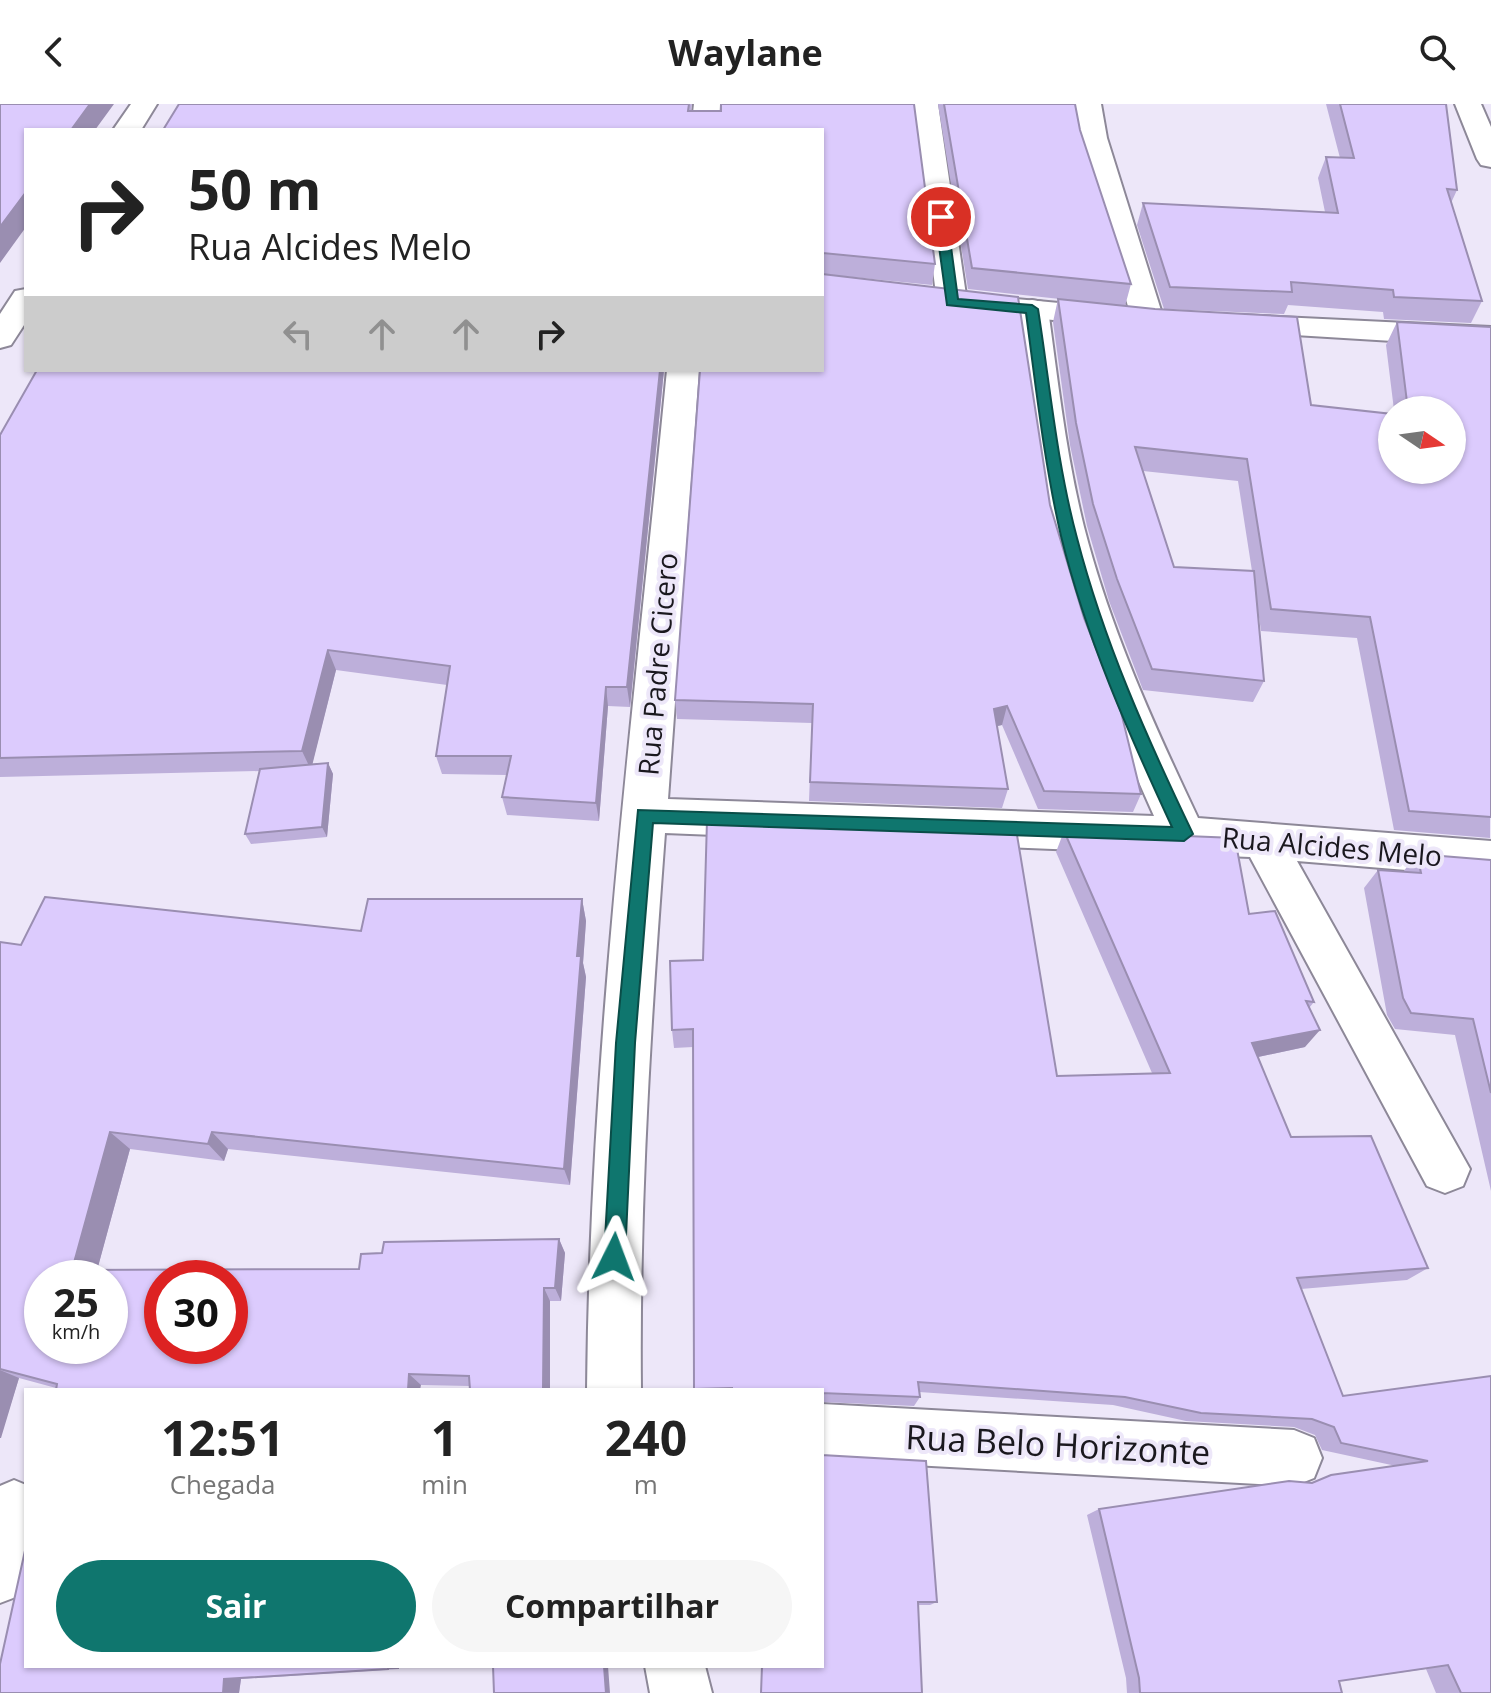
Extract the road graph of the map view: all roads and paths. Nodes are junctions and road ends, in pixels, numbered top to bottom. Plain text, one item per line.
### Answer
1 (144, 104) edge
2 (707, 104) edge
3 (925, 104) edge
4 (1088, 104) edge
5 (1468, 104) edge
6 (128, 128) edge
7 (705, 128) edge
8 (1491, 159) edge
9 (24, 301) edge
10 (1032, 309) junction
11 (1148, 320) junction
12 (1179, 321) edge
13 (1210, 323) edge
14 (1491, 337) edge
15 (0, 338) edge
16 (683, 372) edge
17 (645, 815) junction
18 (1184, 834) junction
19 (1264, 842) junction
20 (1491, 859) edge
21 (1445, 1169) dead end
22 (614, 1388) edge
23 (824, 1432) edge
24 (1294, 1458) dead end
25 (13, 1509) edge
26 (0, 1574) edge
27 (675, 1668) edge
28 (681, 1693) edge

1 - 6 street
2 - 7 street
3 - 10 street
4 - 11 street
5 - 8 street
9 - 15 street
10 - 11 street
10 - 18 street
11 - 12 street
13 - 14 street
16 - 17 street, Rua Padre Cicero
17 - 18 street, Rua Alcides Melo
17 - 22 street, Rua Padre Cicero
18 - 19 street, Rua Alcides Melo
19 - 20 street, Rua Alcides Melo
19 - 21 street
23 - 24 street, Rua Belo Horizonte
25 - 26 street
27 - 28 street

